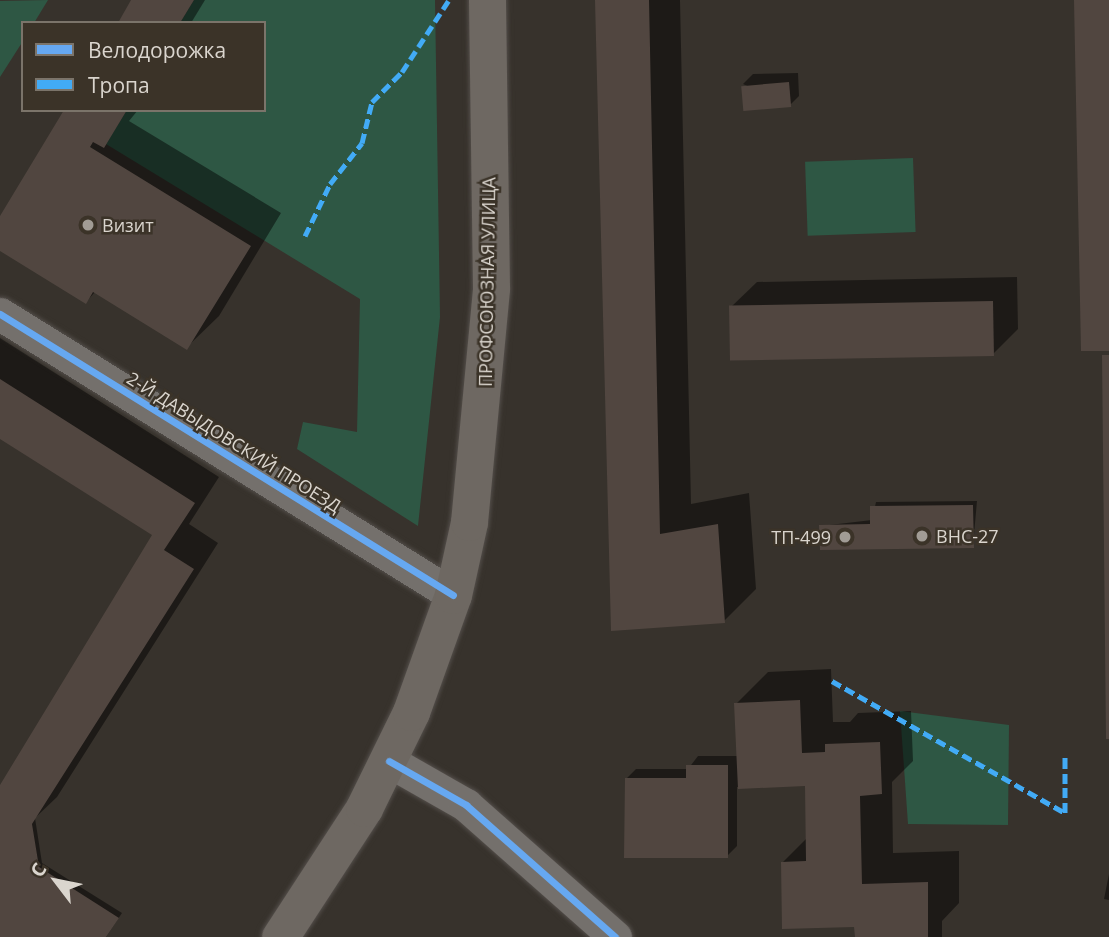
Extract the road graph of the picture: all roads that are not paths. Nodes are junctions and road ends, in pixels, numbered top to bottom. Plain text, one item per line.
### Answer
1 (487, 0) edge
2 (0, 314) edge
3 (453, 595) junction
4 (389, 761) junction
5 (280, 937) edge
6 (615, 937) edge

1 - 3 main road, ПРОФСОЮЗНАЯ УЛИЦА
2 - 3 street, 2-Й ДАВЫДОВСКИЙ ПРОЕЗД
3 - 4 main road, ПРОФСОЮЗНАЯ УЛИЦА
4 - 5 main road, ПРОФСОЮЗНАЯ УЛИЦА
4 - 6 street

